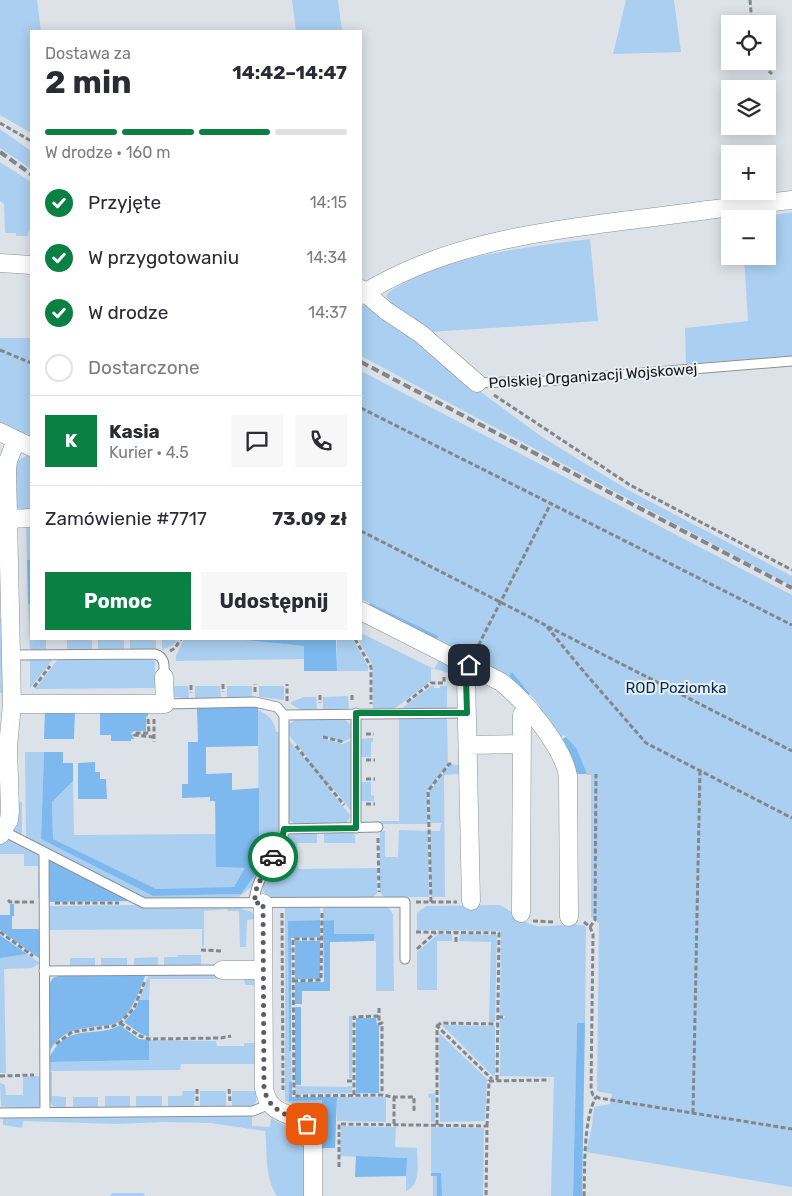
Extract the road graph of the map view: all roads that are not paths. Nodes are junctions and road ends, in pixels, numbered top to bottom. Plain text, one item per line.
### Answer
1 (792, 200) edge
2 (0, 264) edge
3 (30, 266) edge
4 (363, 292) edge
5 (792, 361) edge
6 (477, 383) joint
7 (0, 432) edge
8 (24, 443) edge
9 (4, 470) edge
10 (30, 518) edge
11 (8, 519) junction
12 (362, 612) edge
13 (11, 656) junction
14 (469, 665) junction
15 (164, 677) joint
16 (12, 704) junction
17 (164, 704) junction
18 (527, 707) junction
19 (356, 713) junction
20 (467, 713) junction
21 (284, 715) junction
22 (5, 727) edge
23 (521, 744) junction
24 (468, 745) junction
25 (356, 824) junction
26 (378, 827) road end
27 (284, 829) junction
28 (5, 835) edge
29 (44, 852) junction
30 (471, 901) road end
31 (259, 903) junction
32 (522, 914) road end
33 (569, 919) road end
34 (405, 959) road end
35 (44, 968) junction
36 (222, 970) joint
37 (263, 970) junction
38 (275, 1108) junction
39 (46, 1112) junction
40 (0, 1113) edge
41 (313, 1196) edge

1 - 4 street, Polskiej Organizacji Wojskowej
2 - 3 street
4 - 6 street, Polskiej Organizacji Wojskowej
5 - 6 lane, Polskiej Organizacji Wojskowej
7 - 8 street
8 - 9 street
9 - 11 street
10 - 11 street
11 - 13 street
12 - 14 street
13 - 15 lane
13 - 16 street
14 - 18 street
14 - 20 street
15 - 17 street
16 - 17 street
16 - 22 street
17 - 21 lane
18 - 23 street
18 - 33 street
19 - 20 lane
19 - 21 lane
19 - 25 lane
20 - 24 street
21 - 27 lane
22 - 28 street
23 - 24 street
23 - 32 street
24 - 30 street
25 - 26 lane
25 - 27 lane
27 - 31 lane
28 - 29 lane
29 - 31 lane
29 - 35 lane
31 - 34 lane
31 - 37 street
35 - 36 lane
35 - 39 lane
36 - 37 street
37 - 38 street
38 - 39 lane
38 - 41 street
39 - 40 lane

